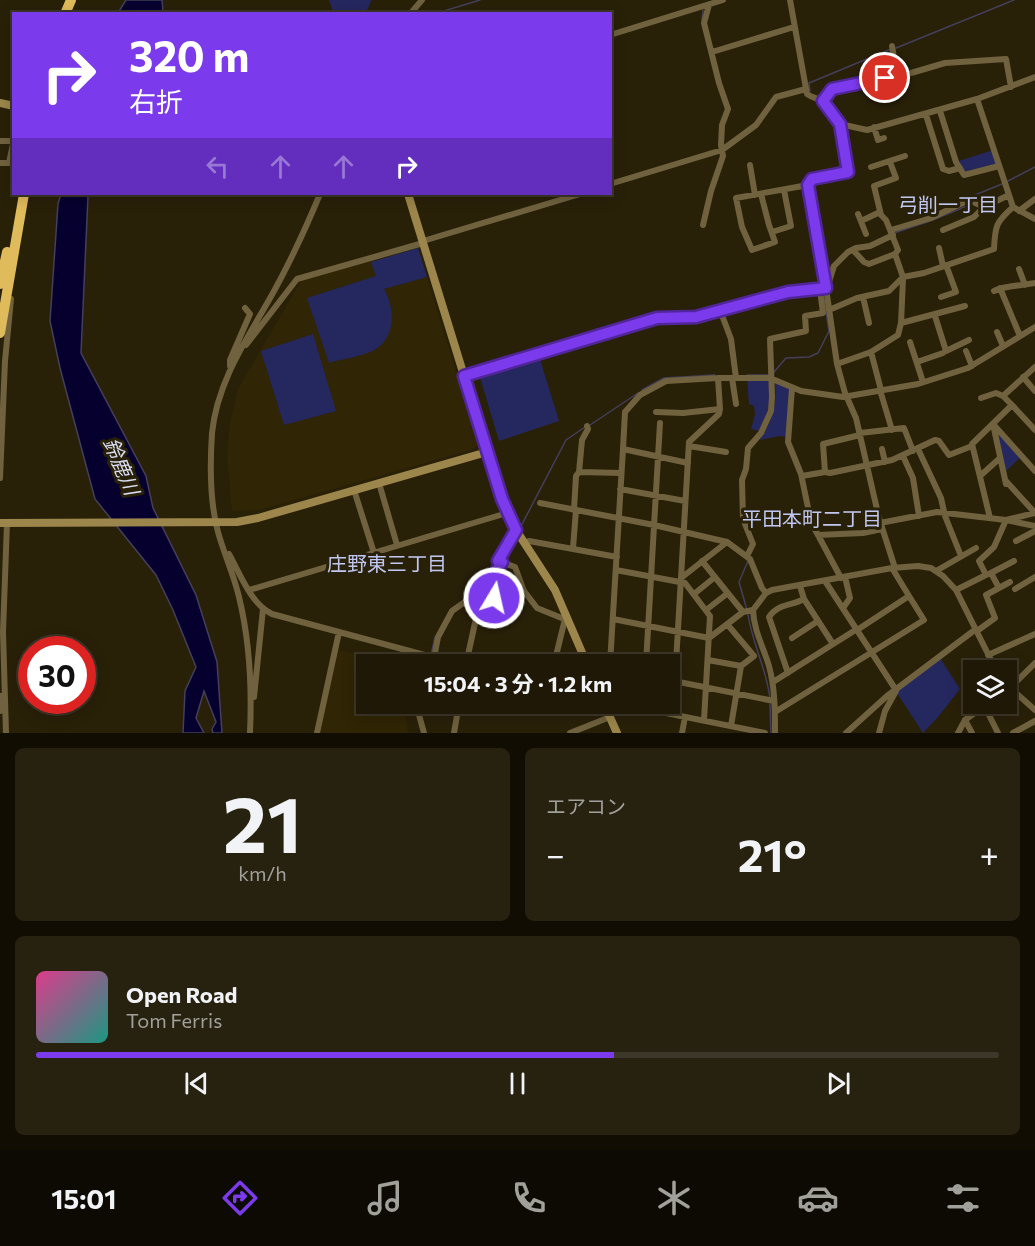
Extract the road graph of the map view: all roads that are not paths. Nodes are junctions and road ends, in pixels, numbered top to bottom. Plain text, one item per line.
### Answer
1 (422, 0) edge
2 (723, 0) edge
3 (789, 0) edge
4 (709, 3) edge
5 (412, 12) edge
6 (795, 27) junction
7 (612, 34) edge
8 (892, 48) dead end
9 (712, 52) junction
10 (897, 75) junction
11 (1035, 77) edge
12 (1011, 87) junction
13 (807, 91) junction
14 (977, 99) junction
15 (823, 101) junction
16 (940, 111) junction
17 (926, 115) junction
18 (840, 124) junction
19 (874, 128) junction
20 (884, 138) dead end
21 (12, 146) edge
22 (722, 150) junction
23 (905, 156) dead end
24 (890, 162) junction
25 (0, 163) edge
26 (750, 165) dead end
27 (999, 166) junction
28 (871, 167) dead end
29 (960, 168) junction
30 (612, 183) edge
31 (808, 185) junction
32 (784, 190) junction
33 (758, 194) junction
34 (17, 195) edge
35 (24, 195) edge
36 (320, 195) edge
37 (408, 195) edge
38 (577, 195) edge
39 (1009, 195) junction
40 (1035, 199) edge
41 (984, 207) junction
42 (1016, 209) junction
43 (880, 213) junction
44 (1035, 219) edge
45 (703, 225) dead end
46 (943, 230) dead end
47 (771, 232) junction
48 (892, 233) junction
49 (866, 234) dead end
50 (16, 238) junction
51 (423, 242) junction
52 (939, 248) dead end
53 (853, 250) junction
54 (895, 254) junction
55 (944, 265) junction
56 (1019, 269) dead end
57 (903, 278) junction
58 (1035, 283) edge
59 (0, 284) edge
60 (1025, 285) junction
61 (823, 289) junction
62 (862, 297) junction
63 (941, 297) dead end
64 (965, 306) dead end
65 (245, 308) dead end
66 (720, 310) junction
67 (829, 310) junction
68 (935, 316) junction
69 (869, 323) dead end
70 (901, 323) junction
71 (1035, 327) edge
72 (997, 332) dead end
73 (0, 333) edge
74 (1020, 336) junction
75 (969, 340) dead end
76 (910, 342) dead end
77 (1004, 346) junction
78 (966, 351) dead end
79 (871, 352) junction
80 (238, 353) junction
81 (943, 353) dead end
82 (917, 362) junction
83 (837, 364) junction
84 (972, 366) junction
85 (1035, 367) edge
86 (230, 370) junction
87 (464, 376) junction
88 (772, 376) junction
89 (735, 377) junction
90 (1023, 377) junction
91 (718, 378) junction
92 (923, 382) junction
93 (792, 388) junction
94 (881, 390) junction
95 (1035, 391) edge
96 (847, 396) junction
97 (1003, 396) junction
98 (981, 398) dead end
99 (736, 404) dead end
100 (1012, 405) junction
101 (720, 409) junction
102 (656, 412) dead end
103 (660, 423) dead end
104 (993, 424) junction
105 (587, 427) dead end
106 (892, 430) junction
107 (1035, 430) edge
108 (860, 434) junction
109 (689, 446) junction
110 (972, 446) junction
111 (623, 449) junction
112 (882, 449) dead end
113 (915, 450) junction
114 (487, 452) junction
115 (726, 452) dead end
116 (903, 456) junction
117 (658, 457) junction
118 (1000, 458) junction
119 (885, 462) junction
120 (688, 463) junction
121 (866, 466) junction
122 (1035, 471) edge
123 (579, 472) junction
124 (825, 472) junction
125 (621, 474) junction
126 (802, 476) junction
127 (980, 476) junction
128 (0, 478) edge
129 (379, 483) junction
130 (620, 489) junction
131 (354, 490) junction
132 (656, 495) junction
133 (685, 501) junction
134 (540, 503) dead end
135 (575, 510) junction
136 (507, 513) junction
137 (945, 513) junction
138 (919, 516) junction
139 (990, 518) junction
140 (619, 519) junction
141 (1006, 520) junction
142 (215, 521) junction
143 (4, 523) edge
144 (654, 525) junction
145 (881, 526) junction
146 (1035, 526) edge
147 (684, 531) junction
148 (1035, 531) edge
149 (219, 535) junction
150 (818, 535) junction
151 (521, 536) junction
152 (1016, 541) dead end
153 (727, 542) junction
154 (398, 545) junction
155 (573, 548) junction
156 (374, 553) junction
157 (961, 556) junction
158 (617, 557) junction
159 (748, 557) junction
160 (702, 561) junction
161 (979, 561) junction
162 (1014, 561) dead end
163 (500, 562) junction
164 (894, 568) junction
165 (616, 570) junction
166 (936, 571) junction
167 (988, 574) junction
168 (651, 576) junction
169 (715, 577) junction
170 (1035, 577) edge
171 (492, 578) junction
172 (843, 578) junction
173 (681, 580) junction
174 (825, 581) junction
175 (1010, 582) dead end
176 (800, 586) junction
177 (999, 588) junction
178 (1015, 589) dead end
179 (249, 590) junction
180 (956, 591) junction
181 (728, 593) junction
182 (766, 593) junction
183 (694, 594) junction
184 (909, 596) junction
185 (804, 598) junction
186 (843, 608) junction
187 (263, 609) junction
188 (748, 611) junction
189 (708, 613) junction
190 (1003, 614) dead end
191 (995, 618) junction
192 (565, 619) junction
193 (613, 619) junction
194 (818, 621) junction
195 (727, 624) junction
196 (648, 625) junction
197 (720, 630) junction
198 (857, 630) junction
199 (976, 630) junction
200 (339, 632) junction
201 (678, 632) junction
202 (1035, 634) edge
203 (709, 638) junction
204 (792, 638) dead end
205 (833, 644) junction
206 (871, 652) junction
207 (419, 654) edge
208 (432, 654) edge
209 (468, 654) edge
210 (556, 654) edge
211 (582, 654) edge
212 (611, 654) edge
213 (647, 654) edge
214 (675, 654) edge
215 (988, 655) junction
216 (708, 660) junction
217 (991, 660) edge
218 (741, 666) junction
219 (1034, 667) edge
220 (788, 673) junction
221 (1017, 680) edge
222 (680, 682) edge
223 (773, 682) junction
224 (706, 687) junction
225 (4, 690) junction
226 (896, 690) junction
227 (736, 693) junction
228 (1017, 693) edge
229 (771, 700) junction
230 (252, 702) junction
231 (1034, 708) edge
232 (0, 711) edge
233 (775, 712) junction
234 (419, 714) edge
235 (457, 714) edge
236 (609, 714) edge
237 (673, 714) edge
238 (972, 714) edge
239 (989, 714) edge
240 (610, 717) junction
241 (685, 717) junction
242 (704, 720) junction
243 (965, 720) junction
244 (1035, 721) edge
245 (731, 726) junction
246 (1022, 731) edge
247 (6, 733) edge
248 (250, 733) edge
249 (317, 733) edge
250 (424, 733) edge
251 (454, 733) edge
252 (570, 733) edge
253 (617, 733) edge
254 (682, 733) edge
255 (765, 733) edge
256 (775, 733) edge
257 (846, 733) edge
258 (879, 733) edge
259 (958, 733) edge
260 (972, 733) edge
261 (998, 733) edge
262 (1013, 733) edge

1 - 5 street
2 - 4 street
3 - 6 street
4 - 7 street
4 - 9 street
6 - 9 street
6 - 13 street
8 - 10 street
9 - 22 street
10 - 12 street
10 - 15 street
11 - 12 street
12 - 14 street
13 - 15 street
13 - 22 street
14 - 16 street
14 - 27 street
15 - 18 street
16 - 17 street
16 - 29 street
17 - 19 street
17 - 29 street
18 - 19 street
18 - 31 street
19 - 20 street
21 - 25 street
22 - 30 street
22 - 45 street
23 - 24 street
24 - 28 street
24 - 43 street
26 - 33 street
27 - 29 street
27 - 39 street
31 - 32 street
31 - 61 street
32 - 33 street
32 - 47 street
33 - 47 street
33 - 47 street
34 - 59 highway
35 - 50 highway
36 - 80 street
37 - 51 street
38 - 51 street
39 - 41 street
39 - 42 street
40 - 42 street
41 - 46 street
41 - 48 street
42 - 44 street
42 - 55 street
43 - 48 street
43 - 49 street
48 - 53 street
48 - 54 street
50 - 73 highway
50 - 128 street
51 - 80 street
51 - 87 street
52 - 55 street
53 - 54 street
53 - 61 street
54 - 57 street
55 - 57 street
55 - 63 street
56 - 60 street
57 - 62 street
57 - 70 street
58 - 60 street
60 - 74 street
61 - 66 street
61 - 67 street
61 - 88 street
62 - 67 street
62 - 69 street
64 - 68 street
65 - 86 street
66 - 87 street
66 - 89 street
67 - 83 street
68 - 70 street
68 - 75 street
70 - 79 street
71 - 74 street
72 - 77 street
74 - 77 street
76 - 82 street
77 - 84 street
78 - 84 street
79 - 83 street
79 - 94 street
80 - 86 street
81 - 82 street
82 - 92 street
83 - 96 street
84 - 92 street
85 - 90 street
86 - 142 street
87 - 114 street
88 - 89 street
88 - 93 street
88 - 159 street
89 - 91 street
89 - 99 street
90 - 95 street
90 - 97 street
91 - 101 street
91 - 111 street
92 - 94 street
93 - 96 street
93 - 126 street
94 - 96 street
94 - 106 street
96 - 108 street
97 - 98 street
97 - 100 street
100 - 104 street
100 - 107 street
101 - 102 street
101 - 109 street
103 - 117 street
104 - 110 street
104 - 118 street
104 - 122 street
105 - 123 street
106 - 108 street
106 - 113 street
108 - 121 street
108 - 124 street
109 - 115 street
109 - 120 street
110 - 113 street
110 - 127 street
111 - 117 street
111 - 125 street
112 - 119 street
113 - 116 street
113 - 137 street
114 - 129 street
114 - 136 street
116 - 119 street
116 - 138 street
117 - 120 street
117 - 132 street
118 - 127 street
118 - 141 street
119 - 121 street
120 - 133 street
121 - 124 street
121 - 145 street
123 - 125 street
123 - 135 street
124 - 126 street
125 - 130 street
126 - 150 street
127 - 139 street
129 - 131 street
129 - 154 street
130 - 132 street
130 - 140 street
131 - 142 street
131 - 156 street
132 - 133 street
132 - 144 street
133 - 147 street
134 - 135 street
135 - 140 street
135 - 155 street
136 - 151 street
136 - 154 street
137 - 138 street
137 - 139 street
137 - 157 street
138 - 145 street
139 - 141 street
140 - 144 street
140 - 158 street
141 - 146 street
141 - 161 street
142 - 143 street
142 - 149 street
143 - 225 street
144 - 147 street
144 - 168 street
145 - 150 street
145 - 164 street
147 - 153 street
147 - 173 street
148 - 152 street
149 - 179 street
149 - 230 street
150 - 172 street
151 - 155 street
151 - 163 street
151 - 192 street
153 - 159 street
153 - 160 street
154 - 156 street
155 - 158 street
156 - 179 street
157 - 161 street
157 - 166 street
158 - 165 street
159 - 182 street
160 - 169 street
160 - 173 street
161 - 167 street
162 - 167 street
163 - 171 street
163 - 192 street
164 - 166 street
164 - 172 street
164 - 184 street
165 - 168 street
165 - 193 street
166 - 180 street
167 - 177 street
167 - 180 street
168 - 173 street
168 - 196 street
169 - 181 street
169 - 183 street
170 - 178 street
171 - 208 street
171 - 209 street
172 - 174 street
172 - 186 street
173 - 183 street
173 - 201 street
174 - 176 street
174 - 186 street
175 - 177 street
176 - 182 street
176 - 185 street
177 - 191 street
179 - 187 street
180 - 199 street
181 - 188 street
181 - 189 street
182 - 188 street
183 - 189 street
184 - 198 street
184 - 206 street
185 - 194 street
185 - 220 street
186 - 198 street
187 - 200 street
187 - 230 street
188 - 195 street
188 - 223 street
189 - 197 street
189 - 203 street
190 - 191 street
191 - 199 street
192 - 210 street
192 - 211 street
193 - 196 street
193 - 212 street
194 - 204 street
194 - 205 street
195 - 197 street
195 - 218 street
196 - 201 street
196 - 213 street
197 - 203 street
198 - 205 street
198 - 206 street
199 - 215 street
199 - 226 street
200 - 207 street
200 - 249 street
201 - 203 street
201 - 214 street
202 - 215 street
203 - 216 street
205 - 220 street
206 - 226 street
206 - 233 street
215 - 217 street
216 - 218 street
216 - 224 street
218 - 227 street
219 - 221 street
220 - 223 street
222 - 224 street
223 - 229 street
224 - 227 street
224 - 242 street
225 - 232 street
225 - 247 street
226 - 257 street
226 - 258 street
227 - 229 street
227 - 245 street
228 - 231 street
229 - 233 street
230 - 248 street
233 - 256 street
234 - 250 street
235 - 251 street
236 - 240 street
237 - 241 street
238 - 243 street
239 - 261 street
240 - 252 street
240 - 253 street
241 - 242 street
241 - 254 street
242 - 245 street
243 - 259 street
243 - 260 street
244 - 246 street
245 - 255 street
246 - 262 street

